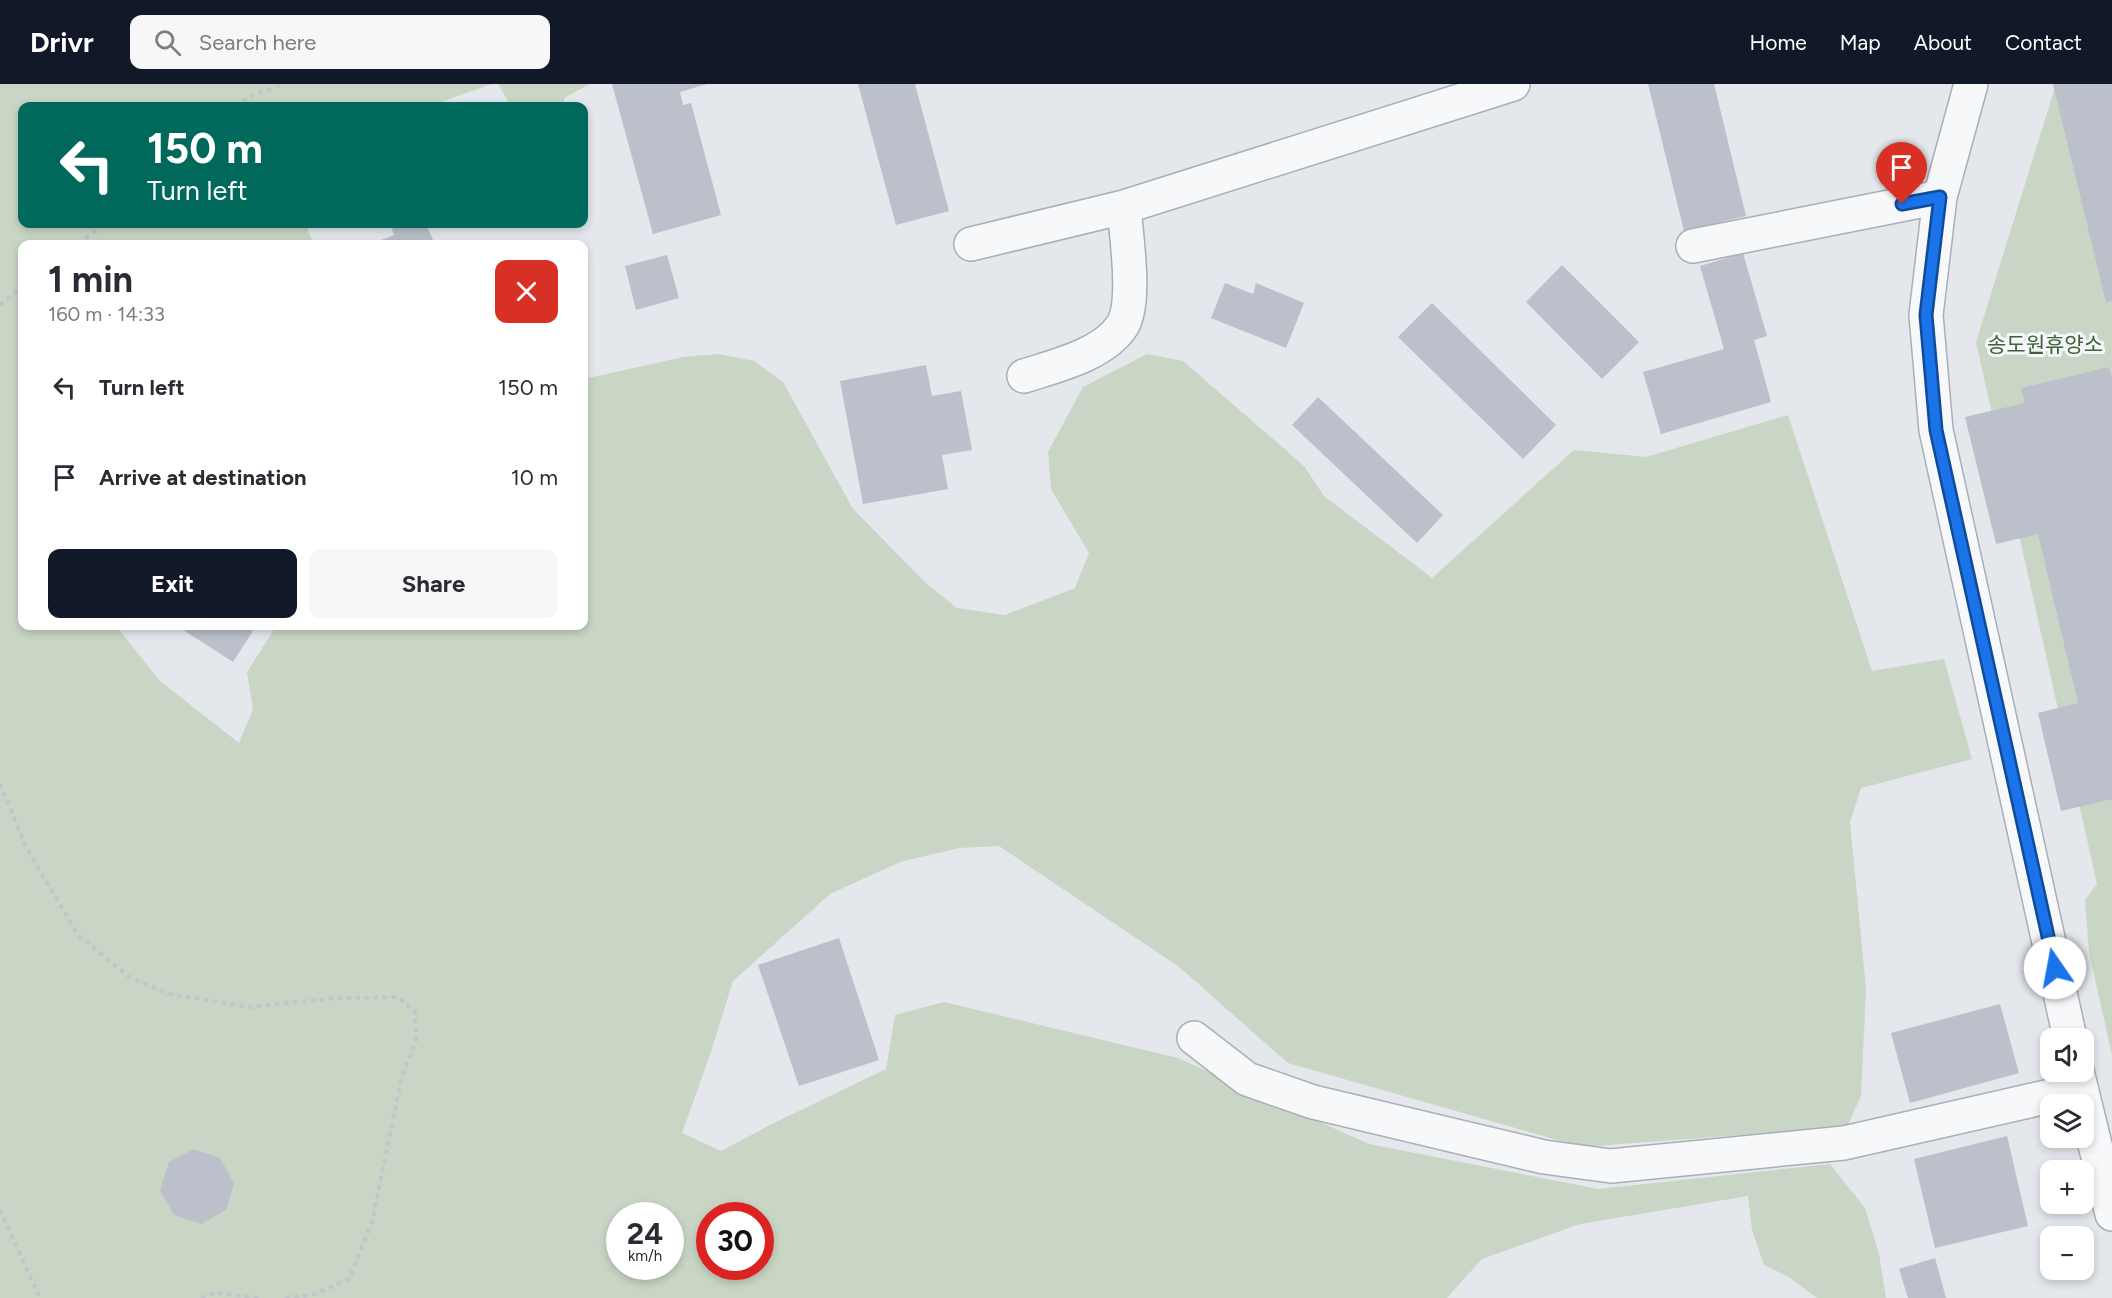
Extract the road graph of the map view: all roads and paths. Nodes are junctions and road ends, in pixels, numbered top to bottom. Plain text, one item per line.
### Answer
1 (284, 84) edge
2 (1513, 84) edge
3 (1971, 84) edge
4 (242, 102) edge
5 (1940, 197) junction
6 (1124, 207) junction
7 (100, 228) edge
8 (83, 240) edge
9 (971, 244) dead end
10 (1694, 246) dead end
11 (18, 291) edge
12 (0, 305) edge
13 (1024, 376) dead end
14 (0, 784) edge
15 (2068, 1028) edge
16 (1194, 1038) dead end
17 (2072, 1082) edge
18 (2079, 1082) edge
19 (0, 1210) edge
20 (2112, 1214) edge
21 (40, 1298) edge
22 (201, 1298) edge
23 (261, 1298) edge
24 (283, 1298) edge

1 - 4 path
2 - 6 street
3 - 5 street
5 - 10 street
5 - 15 street
6 - 9 street
6 - 13 street
7 - 8 path
11 - 12 path
14 - 24 path
16 - 17 street
18 - 20 street
19 - 21 path
22 - 23 path

